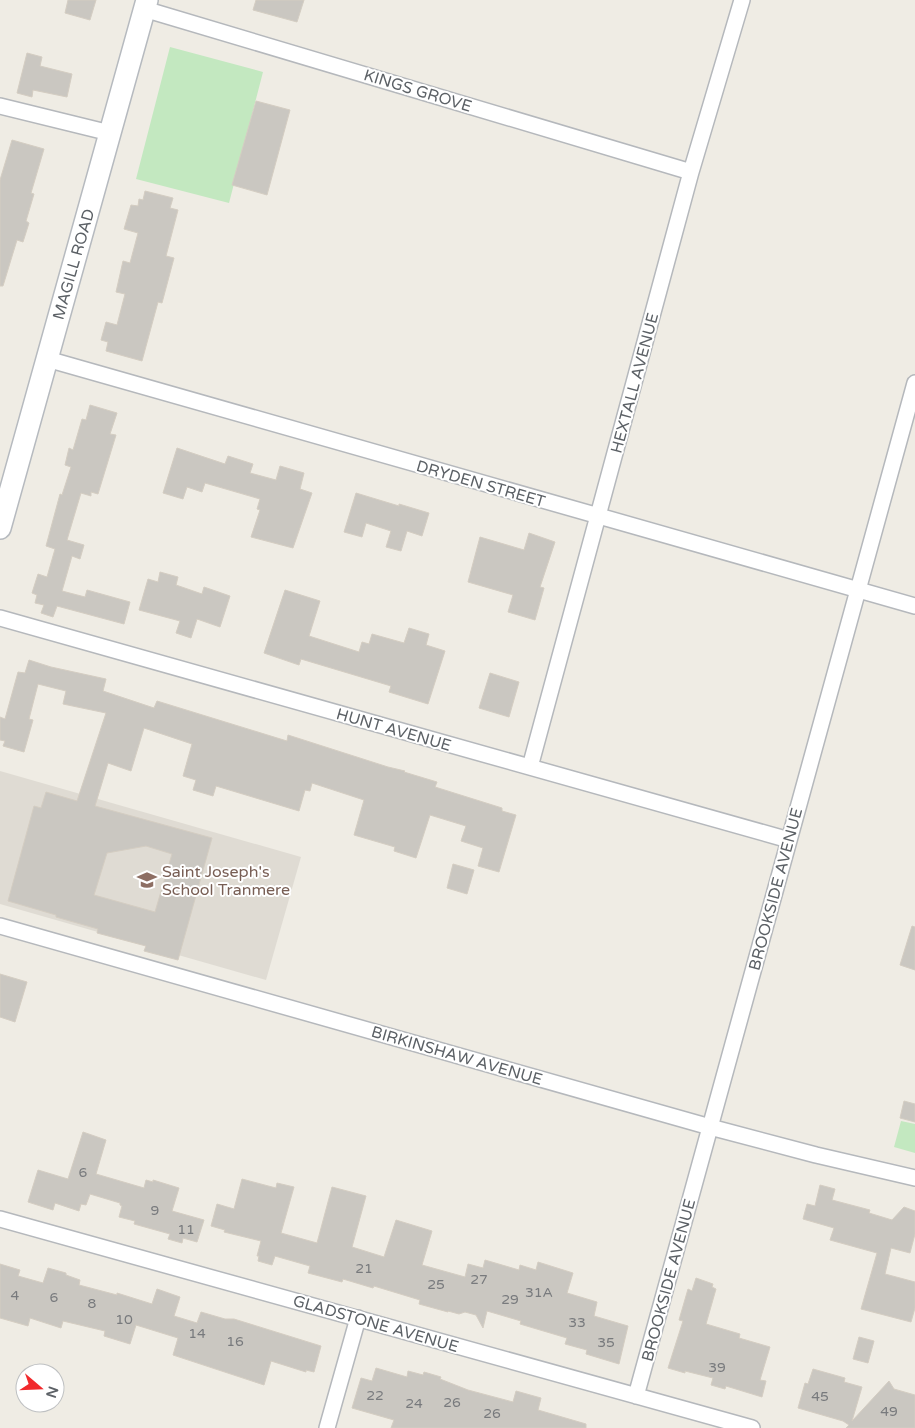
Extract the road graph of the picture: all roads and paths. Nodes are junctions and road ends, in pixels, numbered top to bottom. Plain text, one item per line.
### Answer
1 (742, 0) edge
2 (146, 5) edge
3 (0, 106) edge
4 (110, 133) junction
5 (691, 172) junction
6 (47, 359) junction
7 (915, 383) edge
8 (598, 517) junction
9 (0, 528) edge
10 (858, 591) junction
11 (915, 606) edge
12 (0, 618) edge
13 (530, 767) junction
14 (789, 840) junction
15 (0, 926) edge
16 (710, 1127) junction
17 (915, 1178) edge
18 (0, 1219) edge
19 (358, 1318) junction
20 (636, 1396) junction
21 (327, 1428) edge
22 (752, 1428) edge

1 - 5 street, HEXTALL AVENUE
2 - 4 main road, MAGILL ROAD
2 - 5 street, KINGS GROVE
3 - 4 street
4 - 6 main road, MAGILL ROAD
5 - 8 street, HEXTALL AVENUE
6 - 8 street, DRYDEN STREET
6 - 9 main road, MAGILL ROAD
7 - 10 street, BROOKSIDE AVENUE
8 - 10 street, DRYDEN STREET
8 - 13 street, HEXTALL AVENUE
10 - 11 street, DRYDEN STREET
10 - 14 street, BROOKSIDE AVENUE
12 - 13 street, HUNT AVENUE
13 - 14 street, HUNT AVENUE
14 - 16 street, BROOKSIDE AVENUE
15 - 16 street, BIRKINSHAW AVENUE
16 - 17 street, BIRKINSHAW AVENUE
16 - 20 street, BROOKSIDE AVENUE
18 - 19 street, GLADSTONE AVENUE
19 - 20 street, GLADSTONE AVENUE
19 - 21 street
20 - 22 street, GLADSTONE AVENUE

